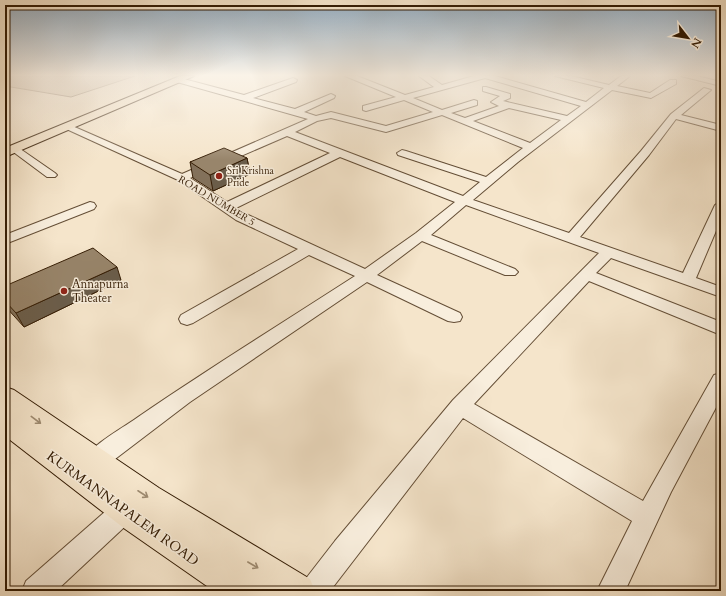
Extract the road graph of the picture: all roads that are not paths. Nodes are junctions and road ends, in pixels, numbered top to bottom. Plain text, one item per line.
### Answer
1 (104, 104) edge
2 (121, 104) edge
3 (266, 104) edge
4 (314, 104) edge
5 (382, 104) edge
6 (418, 104) edge
7 (471, 104) edge
8 (503, 104) edge
9 (583, 104) edge
10 (690, 104) edge
11 (509, 105) junction
12 (588, 105) joint
13 (366, 108) dead end
14 (296, 112) junction
15 (441, 113) junction
16 (674, 116) junction
17 (314, 119) junction
18 (568, 119) junction
19 (463, 122) junction
20 (67, 127) junction
21 (721, 128) edge
22 (287, 132) junction
23 (530, 147) junction
24 (9, 149) edge
25 (339, 153) junction
26 (402, 153) dead end
27 (51, 175) dead end
28 (182, 178) junction
29 (488, 181) junction
30 (465, 200) junction
31 (721, 205) edge
32 (90, 206) dead end
33 (226, 208) junction
34 (421, 236) junction
35 (572, 238) junction
36 (5, 240) edge
37 (309, 249) junction
38 (608, 252) junction
39 (510, 272) dead end
40 (586, 274) junction
41 (366, 276) junction
42 (687, 280) junction
43 (721, 292) edge
44 (454, 317) dead end
45 (187, 319) dead end
46 (721, 329) edge
47 (721, 380) edge
48 (5, 397) edge
49 (460, 406) junction
50 (5, 421) edge
51 (94, 462) junction
52 (124, 511) junction
53 (648, 517) junction
54 (36, 591) edge
55 (244, 591) edge
56 (298, 591) edge
57 (314, 591) edge
58 (611, 591) edge

1 - 24 main road
2 - 20 main road
3 - 14 street
4 - 14 street
5 - 13 street
6 - 15 street
7 - 15 street
8 - 11 street
9 - 12 street
10 - 16 street
11 - 18 street
11 - 19 street
12 - 18 street
14 - 17 street
15 - 17 street
15 - 19 street
16 - 21 street
16 - 35 street
17 - 22 street
18 - 23 street
19 - 23 street
20 - 24 main road
20 - 28 street, ROAD NUMBER 5
22 - 25 street
22 - 28 street
23 - 29 street
24 - 27 street
25 - 30 street
25 - 33 street
26 - 29 street
28 - 33 street, ROAD NUMBER 5
29 - 30 street
30 - 34 street
30 - 35 street
31 - 42 street
32 - 36 street
33 - 37 street, ROAD NUMBER 5
34 - 39 street
34 - 41 street
35 - 38 street
37 - 41 street, ROAD NUMBER 5
37 - 45 street
38 - 40 street
38 - 42 street
40 - 46 street
40 - 49 street
41 - 44 street, ROAD NUMBER 5
41 - 51 street
42 - 43 street
47 - 53 street
48 -> 51 main road
49 - 53 street
49 - 57 street
50 - 52 main road, KURMANNAPALEM ROAD
51 -> 56 main road
52 - 54 street
52 - 55 main road, KURMANNAPALEM ROAD
53 - 58 street

